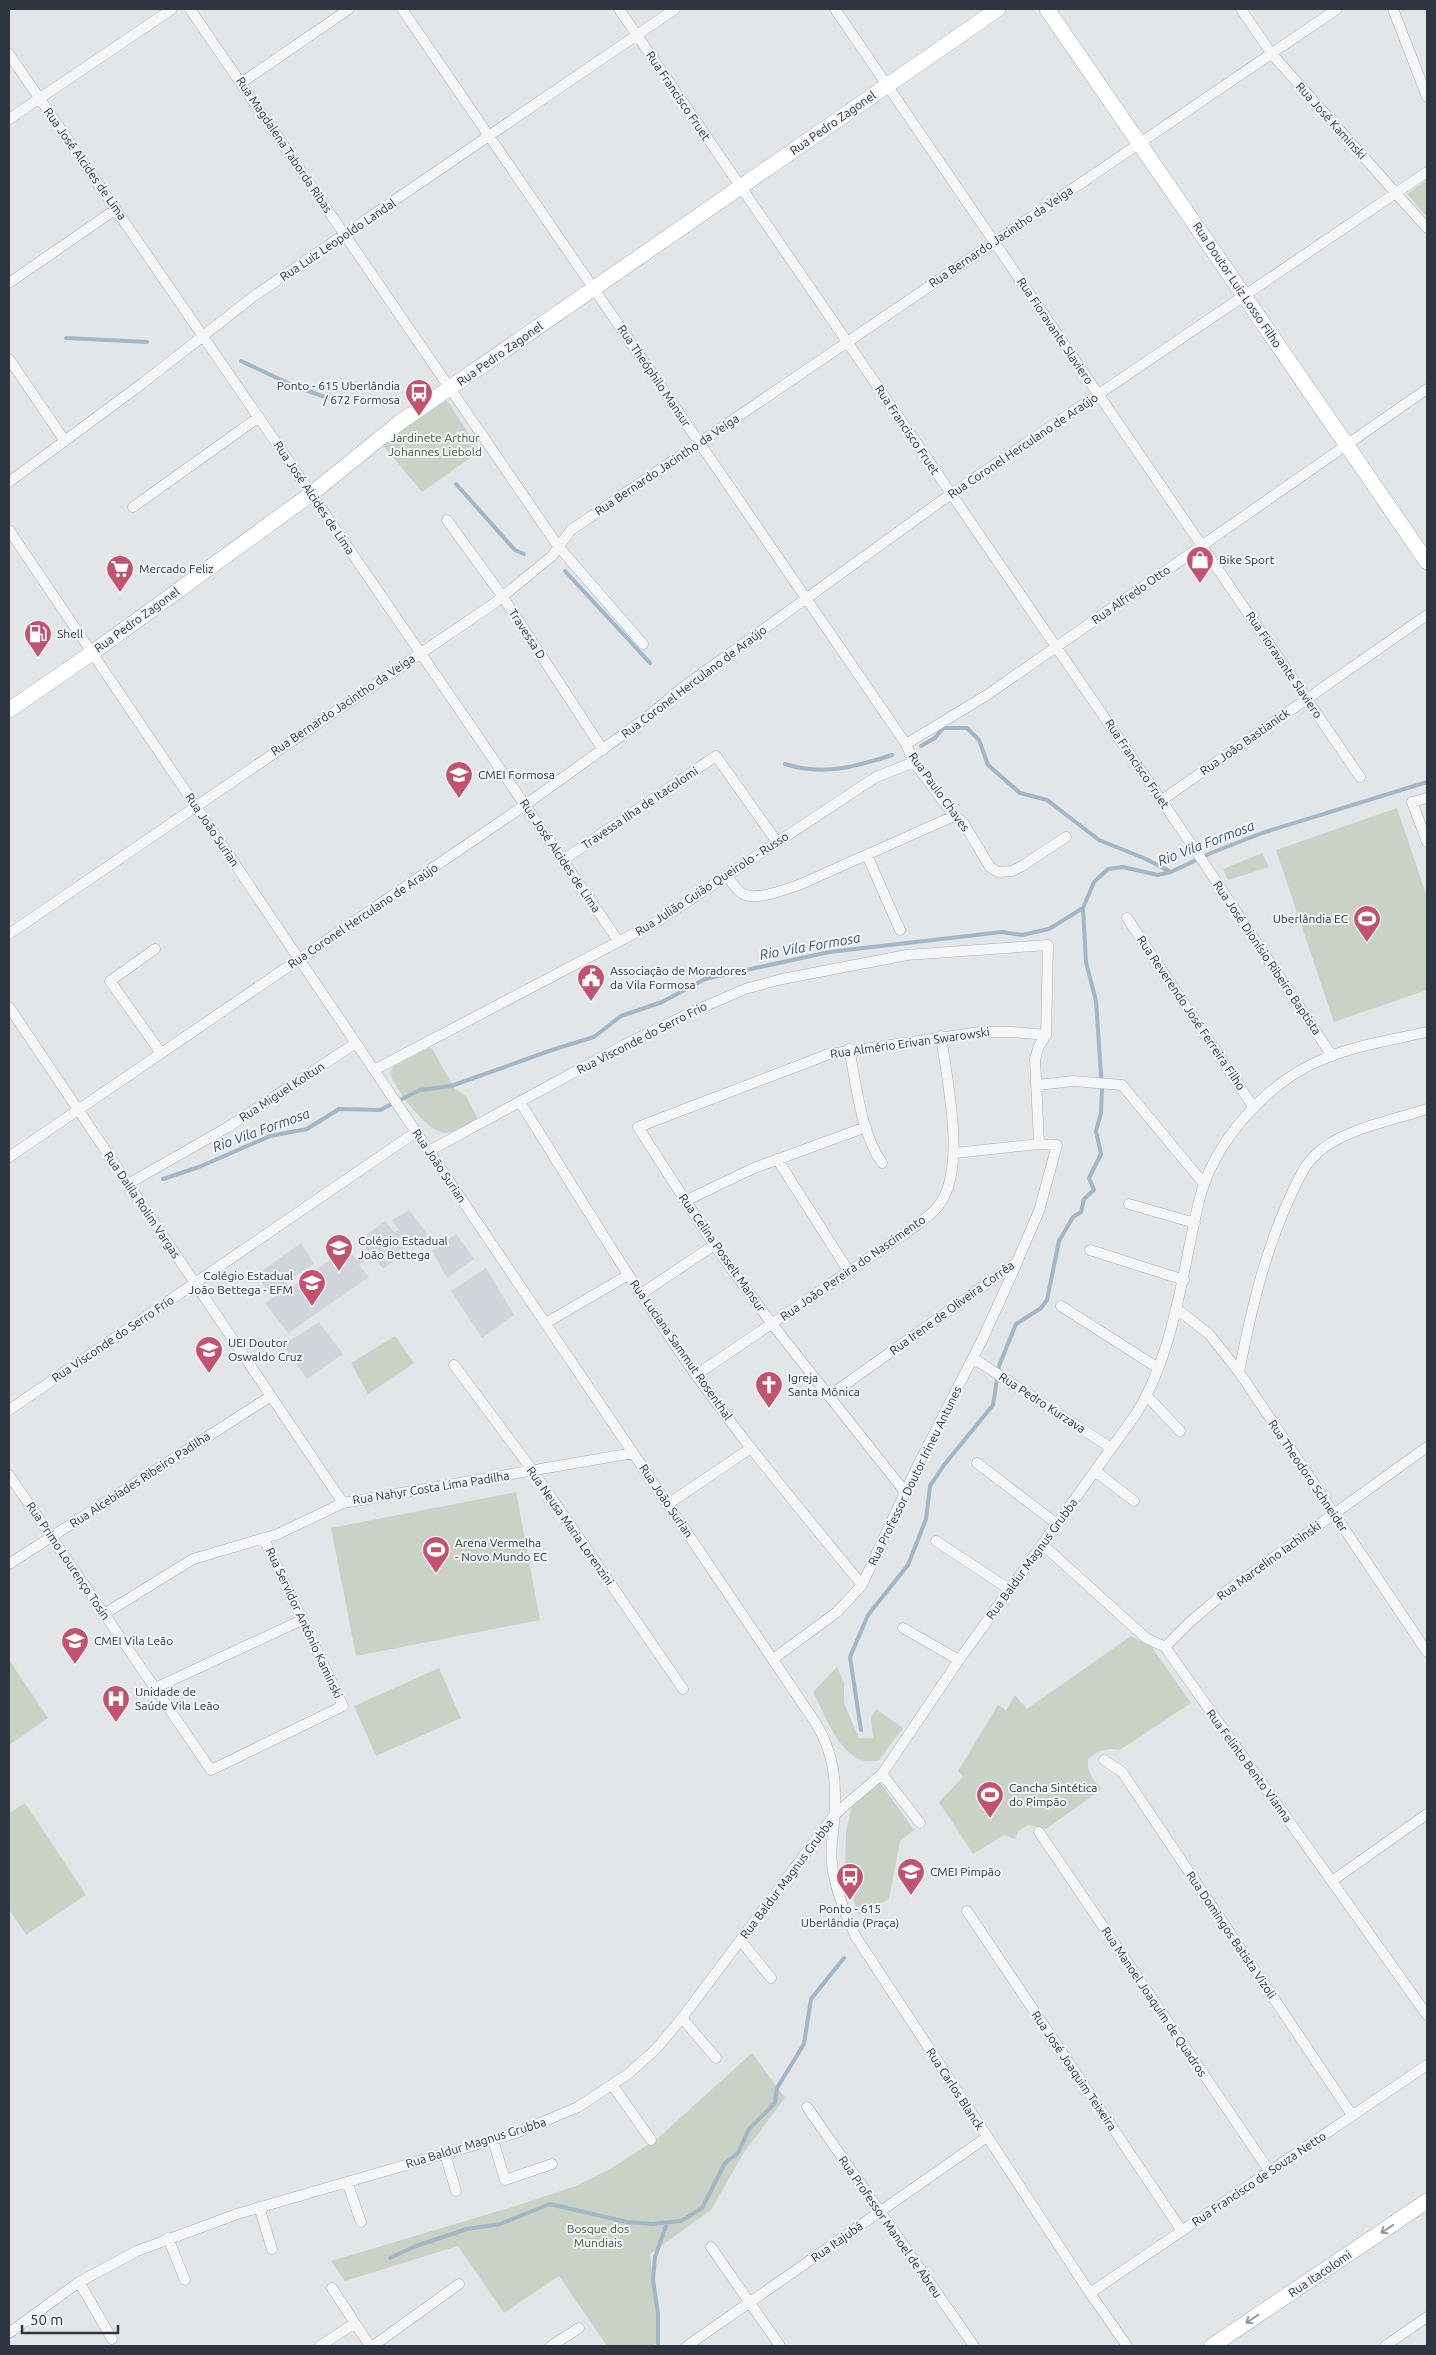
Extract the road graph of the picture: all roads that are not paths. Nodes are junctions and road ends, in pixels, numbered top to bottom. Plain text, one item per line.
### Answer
1 (172, 9) edge
2 (190, 9) edge
3 (349, 9) edge
4 (402, 9) edge
5 (618, 9) edge
6 (675, 9) edge
7 (835, 9) edge
8 (998, 9) edge
9 (1048, 9) edge
10 (1241, 9) edge
11 (1337, 9) edge
12 (1393, 9) edge
13 (637, 35) junction
14 (9, 54) edge
15 (1271, 54) junction
16 (241, 83) junction
17 (888, 86) junction
18 (1427, 97) edge
19 (40, 99) junction
20 (9, 120) edge
21 (489, 136) junction
22 (1140, 143) junction
23 (1427, 172) edge
24 (741, 187) junction
25 (1396, 193) junction
26 (116, 209) junction
27 (1427, 228) edge
28 (345, 235) junction
29 (994, 242) junction
30 (9, 283) edge
31 (594, 289) junction
32 (1244, 296) junction
33 (203, 336) junction
34 (847, 342) junction
35 (9, 359) edge
36 (450, 388) junction
37 (1427, 389) edge
38 (1099, 394) junction
39 (259, 418) junction
40 (65, 440) junction
41 (699, 442) junction
42 (1347, 445) junction
43 (9, 482) edge
44 (312, 494) junction
45 (952, 494) junction
46 (133, 508) dead end
47 (447, 520) dead end
48 (9, 530) edge
49 (1202, 545) junction
50 (558, 546) junction
51 (1427, 562) edge
52 (502, 597) junction
53 (806, 598) junction
54 (1427, 615) edge
55 (643, 644) dead end
56 (1056, 646) junction
57 (420, 652) junction
58 (92, 653) junction
59 (1307, 699) junction
60 (9, 710) edge
61 (906, 745) junction
62 (603, 750) junction
63 (913, 759) junction
64 (1360, 776) dead end
65 (1427, 798) edge
66 (1162, 800) junction
67 (525, 805) junction
68 (196, 806) junction
69 (954, 816) junction
70 (1066, 837) dead end
71 (778, 842) junction
72 (1427, 842) edge
73 (866, 854) junction
74 (563, 860) junction
75 (1202, 861) joint
76 (727, 876) junction
77 (1127, 918) dead end
78 (900, 930) dead end
79 (9, 934) edge
80 (619, 942) junction
81 (156, 950) dead end
82 (299, 959) junction
83 (9, 1006) edge
84 (1427, 1032) edge
85 (1046, 1035) junction
86 (941, 1036) junction
87 (356, 1043) junction
88 (849, 1050) junction
89 (161, 1054) junction
90 (1332, 1056) junction
91 (374, 1070) junction
92 (1036, 1085) junction
93 (520, 1102) junction
94 (1254, 1108) junction
95 (1427, 1109) edge
96 (78, 1110) junction
97 (638, 1127) joint
98 (866, 1127) junction
99 (416, 1132) junction
100 (1039, 1144) junction
101 (429, 1151) junction
102 (955, 1153) junction
103 (9, 1157) edge
104 (777, 1159) junction
105 (882, 1163) dead end
106 (128, 1184) junction
107 (1204, 1184) junction
108 (685, 1202) junction
109 (1129, 1204) dead end
110 (1195, 1223) junction
111 (714, 1245) junction
112 (1090, 1250) dead end
113 (1017, 1262) junction
114 (849, 1272) junction
115 (628, 1275) junction
116 (1184, 1280) junction
117 (195, 1283) junction
118 (641, 1294) junction
119 (1061, 1306) dead end
120 (1177, 1309) junction
121 (546, 1323) junction
122 (772, 1324) junction
123 (973, 1358) junction
124 (454, 1365) dead end
125 (1158, 1368) junction
126 (1239, 1372) junction
127 (696, 1375) junction
128 (272, 1396) junction
129 (828, 1396) junction
130 (1147, 1396) junction
131 (9, 1410) edge
132 (1180, 1431) dead end
133 (1427, 1447) edge
134 (751, 1448) junction
135 (1111, 1448) junction
136 (633, 1453) junction
137 (977, 1463) dead end
138 (533, 1471) junction
139 (1095, 1471) junction
140 (9, 1475) edge
141 (906, 1492) junction
142 (1134, 1501) dead end
143 (343, 1503) junction
144 (668, 1504) junction
145 (1333, 1515) junction
146 (1056, 1524) junction
147 (51, 1537) junction
148 (264, 1538) junction
149 (936, 1541) dead end
150 (1042, 1544) junction
151 (9, 1564) edge
152 (862, 1585) junction
153 (1009, 1589) junction
154 (104, 1614) junction
155 (302, 1620) junction
156 (903, 1628) dead end
157 (1165, 1647) junction
158 (1427, 1652) edge
159 (773, 1659) junction
160 (959, 1660) junction
161 (155, 1688) junction
162 (683, 1690) dead end
163 (1104, 1760) dead end
164 (211, 1770) joint
165 (882, 1774) junction
166 (835, 1814) junction
167 (1427, 1814) edge
168 (920, 1823) dead end
169 (1039, 1832) dead end
170 (1332, 1881) junction
171 (967, 1911) dead end
172 (741, 1940) junction
173 (771, 1978) dead end
174 (1427, 2015) edge
175 (682, 2018) junction
176 (716, 2058) dead end
177 (1427, 2064) edge
178 (613, 2086) junction
179 (806, 2107) dead end
180 (1352, 2115) junction
181 (987, 2138) junction
182 (492, 2140) junction
183 (651, 2140) dead end
184 (445, 2154) junction
185 (552, 2164) dead end
186 (1270, 2172) junction
187 (347, 2182) junction
188 (456, 2191) dead end
189 (1427, 2201) edge
190 (260, 2207) junction
191 (880, 2212) junction
192 (361, 2222) dead end
193 (1182, 2231) junction
194 (168, 2238) junction
195 (711, 2246) dead end
196 (272, 2250) dead end
197 (185, 2280) dead end
198 (79, 2282) junction
199 (459, 2284) dead end
200 (332, 2288) dead end
201 (1090, 2293) junction
202 (750, 2302) junction
203 (1427, 2317) edge
204 (355, 2323) junction
205 (579, 2328) dead end
206 (9, 2334) edge
207 (112, 2339) dead end
208 (320, 2346) edge
209 (372, 2346) edge
210 (551, 2346) edge
211 (687, 2346) edge
212 (780, 2346) edge
213 (974, 2346) edge
214 (1127, 2346) edge
215 (1212, 2346) edge
216 (1385, 2346) edge

1 - 19 street
2 - 16 street, Rua Magdalena Taborda Ribas
3 - 16 street
4 - 21 street, Rua Theóphilo Mansur
5 - 13 street, Rua Francisco Fruet
6 - 13 street, Rua Luiz Leopoldo Landal
7 - 17 street, Rua Fioravante Slaviero
8 - 17 street, Rua Pedro Zagonel
9 - 22 street, Rua Doutor Luiz Losso Filho
10 - 15 street, Rua José Kaminski
11 - 15 street, Rua Bernardo Jacintho da Veiga
12 - 18 street
13 - 21 street, Rua Luiz Leopoldo Landal
13 - 24 street, Rua Francisco Fruet
14 - 19 street, Rua José Alcides de Lima
15 - 22 street, Rua Bernardo Jacintho da Veiga
15 - 25 street, Rua José Kaminski
16 - 28 street, Rua Magdalena Taborda Ribas
17 - 24 street, Rua Pedro Zagonel
17 - 29 street, Rua Fioravante Slaviero
19 - 20 street
19 - 26 street, Rua José Alcides de Lima
21 - 28 street, Rua Luiz Leopoldo Landal
21 - 31 street, Rua Theóphilo Mansur
22 - 29 street, Rua Bernardo Jacintho da Veiga
22 - 32 street, Rua Doutor Luiz Losso Filho
23 - 25 street, Rua Coronel Herculano de Araújo
24 - 31 street, Rua Pedro Zagonel
24 - 34 street, Rua Francisco Fruet
25 - 27 street, Rua José Kaminski
25 - 32 street, Rua Coronel Herculano de Araújo
26 - 30 street
26 - 33 street, Rua José Alcides de Lima
28 - 33 street, Rua Luiz Leopoldo Landal
28 - 36 street, Rua Magdalena Taborda Ribas
29 - 34 street, Rua Bernardo Jacintho da Veiga
29 - 38 street, Rua Fioravante Slaviero
31 - 36 street, Rua Pedro Zagonel
31 - 41 street, Rua Theóphilo Mansur
32 - 38 street, Rua Coronel Herculano de Araújo
32 - 42 street, Rua Doutor Luiz Losso Filho
33 - 39 street, Rua José Alcides de Lima
33 - 40 street, Rua Luiz Leopoldo Landal
34 - 41 street, Rua Bernardo Jacintho da Veiga
34 - 45 street, Rua Francisco Fruet
35 - 40 street
36 - 44 street, Rua Pedro Zagonel
36 - 50 street, Rua Magdalena Taborda Ribas
37 - 42 street, Rua Alfredo Otto
38 - 45 street, Rua Coronel Herculano de Araújo
38 - 49 street, Rua Fioravante Slaviero
39 - 44 street, Rua José Alcides de Lima
39 - 46 street
40 - 43 street, Rua Luiz Leopoldo Landal
41 - 50 street, Rua Bernardo Jacintho da Veiga
41 - 53 street, Rua Theóphilo Mansur
42 - 49 street, Rua Alfredo Otto
42 - 51 street, Rua Doutor Luiz Losso Filho
44 - 57 street, Rua José Alcides de Lima
44 - 58 street, Rua Pedro Zagonel
45 - 53 street, Rua Coronel Herculano de Araújo
45 - 56 street, Rua Francisco Fruet
47 - 52 street, Travessa D
48 - 58 street, Rua João Surian
49 - 56 street, Rua Alfredo Otto
49 - 59 street, Rua Fioravante Slaviero
50 - 52 street, Rua Bernardo Jacintho da Veiga
50 - 55 street, Rua Magdalena Taborda Ribas
52 - 57 street, Rua Bernardo Jacintho da Veiga
52 - 62 street, Travessa D
53 - 61 street, Rua Theóphilo Mansur
53 - 62 street, Rua Coronel Herculano de Araújo
54 - 59 street, Rua João Bastianick
56 - 61 street, Rua Alfredo Otto
56 - 66 street, Rua Francisco Fruet
57 - 67 street, Rua José Alcides de Lima
57 - 68 street, Rua Bernardo Jacintho da Veiga
58 - 60 street, Rua Pedro Zagonel
58 - 68 street, Rua João Surian
59 - 64 street, Rua Fioravante Slaviero
59 - 66 street, Rua João Bastianick
61 - 63 street, Rua Paulo Chaves
62 - 67 street, Rua Coronel Herculano de Araújo
63 - 69 street, Rua Paulo Chaves
63 - 71 street, Rua Julião Guião Queirolo - Russo
65 - 72 street
66 - 75 street, Rua Francisco Fruet
67 - 74 street, Rua José Alcides de Lima
67 - 82 street, Rua Coronel Herculano de Araújo
68 - 79 street, Rua Bernardo Jacintho da Veiga
68 - 82 street, Rua João Surian
69 - 70 street, Rua Paulo Chaves
69 - 73 street
71 - 74 street, Travessa Ilha de Itacolomi
71 - 76 street, Rua Julião Guião Queirolo - Russo
73 - 76 street
73 - 78 street
74 - 80 street, Rua José Alcides de Lima
75 - 90 street, Rua José Dionísio Ribeiro Baptista
76 - 80 street, Rua Julião Guião Queirolo - Russo
77 - 94 street, Rua Reverendo José Ferreira Filho
80 - 91 street, Rua Julião Guião Queirolo - Russo
81 - 89 street
82 - 87 street, Rua João Surian
82 - 89 street, Rua Coronel Herculano de Araújo
83 - 96 street, Rua Dalila Rolim Vargas
84 - 90 street, Rua Baldur Magnus Grubba
85 - 86 street, Rua Almério Erivan Swarowski
85 - 92 street
85 - 93 street, Rua Visconde do Serro Frio
86 - 88 street, Rua Almério Erivan Swarowski
86 - 102 street, Rua João Pereira do Nascimento
87 - 91 street, Rua João Surian
87 - 106 street, Rua Miguel Koltun
88 - 97 street, Rua Almério Erivan Swarowski
88 - 98 street
89 - 96 street, Rua Coronel Herculano de Araújo
90 - 94 street, Rua Baldur Magnus Grubba
91 - 99 street, Rua João Surian
92 - 100 street
92 - 107 street
93 - 101 street, Rua Visconde do Serro Frio
93 - 115 street, Rua Luciana Sammut Rosenthal
94 - 107 street, Rua Baldur Magnus Grubba
95 - 126 street
96 - 103 street, Rua Coronel Herculano de Araújo
96 - 106 street, Rua Dalila Rolim Vargas
97 - 108 street, Rua Celina Posselt Mansur
98 - 104 street
98 - 105 street
99 - 101 street, Rua João Surian
99 - 117 street, Rua Visconde do Serro Frio
100 - 102 street
100 - 113 street, Rua Irene de Oliveira Corrêa
101 - 121 street, Rua João Surian
102 - 114 street, Rua João Pereira do Nascimento
104 - 108 street
104 - 114 street
106 - 117 street, Rua Dalila Rolim Vargas
107 - 110 street, Rua Baldur Magnus Grubba
108 - 111 street, Rua Celina Posselt Mansur
109 - 110 street
110 - 116 street, Rua Baldur Magnus Grubba
111 - 118 street
111 - 122 street, Rua Celina Posselt Mansur
112 - 116 street
113 - 123 street, Rua Professor Doutor Irineu Antunes
113 - 129 street, Rua Irene de Oliveira Corrêa
114 - 122 street, Rua João Pereira do Nascimento
115 - 118 street, Rua Luciana Sammut Rosenthal
115 - 121 street
116 - 120 street, Rua Baldur Magnus Grubba
117 - 128 street, Rua Dalila Rolim Vargas
117 - 131 street, Rua Visconde do Serro Frio
118 - 127 street, Rua Luciana Sammut Rosenthal
119 - 125 street
120 - 125 street, Rua Baldur Magnus Grubba
120 - 126 street, Rua Theodoro Schneider
121 - 136 street, Rua João Surian
122 - 127 street, Rua João Pereira do Nascimento
122 - 129 street, Rua Celina Posselt Mansur
123 - 135 street, Rua Pedro Kurzava
123 - 141 street, Rua Professor Doutor Irineu Antunes
124 - 138 street, Rua Neusa Maria Lorenzini
125 - 130 street, Rua Baldur Magnus Grubba
126 - 145 street, Rua Theodoro Schneider
127 - 134 street, Rua Luciana Sammut Rosenthal
128 - 143 street, Rua Dalila Rolim Vargas
128 - 147 street, Rua Alcebíades Ribeiro Padilha
129 - 141 street, Rua Celina Posselt Mansur
130 - 132 street
130 - 135 street, Rua Baldur Magnus Grubba
133 - 145 street, Rua Marcelino Iachinski
134 - 144 street
134 - 152 street, Rua Luciana Sammut Rosenthal
135 - 139 street, Rua Baldur Magnus Grubba
136 - 138 street, Rua Nahyr Costa Lima Padilha
136 - 144 street, Rua João Surian
137 - 146 street
138 - 143 street, Rua Nahyr Costa Lima Padilha
138 - 162 street, Rua Neusa Maria Lorenzini
139 - 142 street
139 - 146 street, Rua Baldur Magnus Grubba
140 - 147 street, Rua Primo Lourenço Tosin
141 - 152 street, Rua Professor Doutor Irineu Antunes
143 - 148 street, Rua Nahyr Costa Lima Padilha
144 - 159 street, Rua João Surian
145 - 157 street, Rua Marcelino Iachinski
145 - 158 street, Rua Theodoro Schneider
146 - 150 street, Rua Baldur Magnus Grubba
147 - 151 street, Rua Alcebíades Ribeiro Padilha
147 - 154 street, Rua Primo Lourenço Tosin
148 - 154 street, Rua Nahyr Costa Lima Padilha
148 - 155 street, Rua Servidor Antônio Kaminski
149 - 153 street
150 - 153 street, Rua Baldur Magnus Grubba
150 - 157 street, Rua Felinto Bento Vianna
152 - 159 street, Rua Professor Doutor Irineu Antunes
153 - 160 street, Rua Baldur Magnus Grubba
154 - 161 street, Rua Primo Lourenço Tosin
155 - 161 street
155 - 164 street, Rua Servidor Antônio Kaminski
156 - 160 street
157 - 170 street, Rua Felinto Bento Vianna
159 - 166 street, Rua João Surian
160 - 165 street, Rua Baldur Magnus Grubba
161 - 164 street, Rua Primo Lourenço Tosin
163 - 180 street, Rua Domingos Batista Vizoli
165 - 166 street, Rua Baldur Magnus Grubba
165 - 168 street
166 - 172 street, Rua Baldur Magnus Grubba
166 - 181 street, Rua Carlos Blanck
167 - 170 street
169 - 186 street, Rua Manoel Joaquim de Quadros
170 - 174 street, Rua Felinto Bento Vianna
171 - 193 street, Rua José Joaquim Teixeira
172 - 173 street
172 - 175 street, Rua Baldur Magnus Grubba
175 - 176 street
175 - 178 street, Rua Baldur Magnus Grubba
177 - 180 street, Rua Francisco de Souza Netto
178 - 182 street, Rua Baldur Magnus Grubba
178 - 183 street
179 - 191 street, Rua Professor Manoel de Abreu
180 - 186 street, Rua Francisco de Souza Netto
181 - 191 street, Rua Itajubá
181 - 201 street, Rua Carlos Blanck
182 - 184 street, Rua Baldur Magnus Grubba
182 - 185 street
184 - 187 street, Rua Baldur Magnus Grubba
184 - 188 street
186 - 193 street, Rua Francisco de Souza Netto
187 - 190 street, Rua Baldur Magnus Grubba
187 - 192 street
189 -> 215 street, Rua Itacolomi
190 - 194 street, Rua Baldur Magnus Grubba
190 - 196 street
191 - 202 street, Rua Itajubá
191 - 213 street, Rua Professor Manoel de Abreu
193 - 201 street, Rua Francisco de Souza Netto
194 - 197 street
194 - 198 street, Rua Baldur Magnus Grubba
195 - 202 street
198 - 206 street, Rua Baldur Magnus Grubba
198 - 207 street
199 - 209 street
200 - 204 street
201 - 214 street, Rua Carlos Blanck
202 - 211 street, Rua Itajubá
202 - 212 street
203 - 216 street
204 - 208 street
204 - 209 street
205 - 210 street

